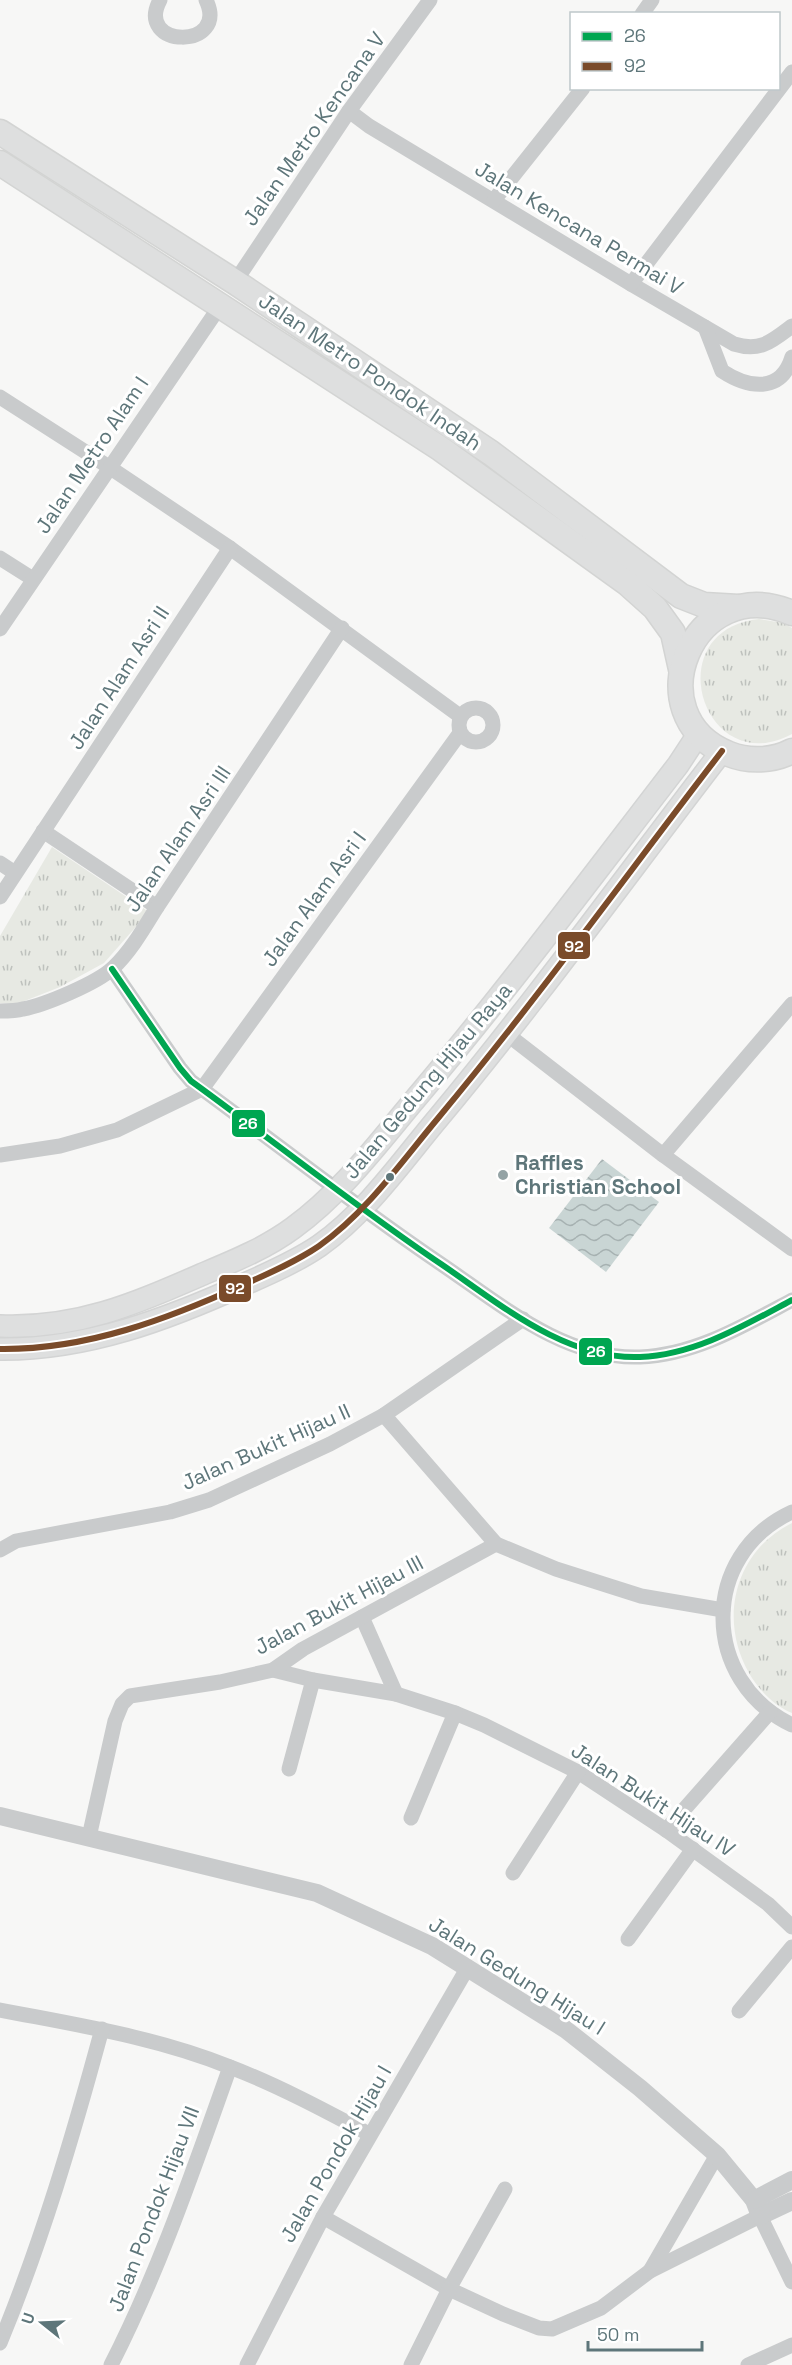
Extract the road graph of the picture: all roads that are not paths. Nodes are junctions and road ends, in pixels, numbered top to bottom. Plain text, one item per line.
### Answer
1 (160, 0) edge
2 (206, 0) edge
3 (430, 0) edge
4 (792, 72) edge
5 (780, 88) edge
6 (581, 90) edge
7 (778, 90) edge
8 (349, 111) junction
9 (0, 132) edge
10 (0, 164) edge
11 (494, 200) junction
12 (235, 282) junction
13 (631, 284) junction
14 (220, 306) junction
15 (792, 326) edge
16 (705, 327) junction
17 (792, 357) edge
18 (0, 397) edge
19 (109, 467) junction
20 (230, 548) junction
21 (0, 558) edge
22 (33, 579) junction
23 (738, 607) junction
24 (792, 612) edge
25 (342, 628) junction
26 (0, 629) edge
27 (681, 669) junction
28 (460, 716) junction
29 (460, 733) junction
30 (699, 733) junction
31 (722, 751) junction
32 (791, 752) edge
33 (678, 765) junction
34 (700, 779) junction
35 (43, 831) junction
36 (0, 863) edge
37 (15, 873) junction
38 (0, 897) edge
39 (157, 908) junction
40 (112, 969) junction
41 (792, 1004) edge
42 (0, 1011) edge
43 (508, 1035) junction
44 (202, 1089) junction
45 (0, 1155) edge
46 (663, 1155) junction
47 (337, 1191) junction
48 (362, 1209) junction
49 (792, 1249) edge
50 (792, 1300) edge
51 (523, 1319) junction
52 (0, 1326) edge
53 (0, 1349) edge
54 (384, 1415) junction
55 (792, 1512) edge
56 (496, 1544) junction
57 (0, 1550) edge
58 (723, 1611) junction
59 (362, 1617) junction
60 (273, 1670) junction
61 (313, 1680) junction
62 (396, 1695) junction
63 (770, 1712) junction
64 (455, 1713) junction
65 (792, 1725) edge
66 (290, 1769) dead end
67 (578, 1772) junction
68 (0, 1816) edge
69 (411, 1818) dead end
70 (666, 1830) junction
71 (88, 1837) junction
72 (693, 1849) junction
73 (513, 1874) dead end
74 (792, 1927) edge
75 (628, 1939) dead end
76 (792, 1947) edge
77 (468, 1967) junction
78 (0, 2010) edge
79 (739, 2011) dead end
80 (102, 2030) junction
81 (230, 2067) junction
82 (369, 2134) junction
83 (717, 2156) junction
84 (792, 2180) edge
85 (505, 2189) dead end
86 (792, 2201) edge
87 (757, 2208) junction
88 (323, 2217) junction
89 (650, 2271) junction
90 (792, 2282) edge
91 (449, 2289) junction
92 (0, 2343) edge
93 (792, 2345) edge
94 (111, 2365) edge
95 (247, 2365) edge
96 (411, 2365) edge
97 (748, 2365) edge

1 - 2 street
3 - 8 street, Jalan Metro Kencana V
4 - 5 street
6 - 11 street
7 - 13 street
8 - 11 street, Jalan Kencana Permai V
8 - 12 street, Jalan Metro Kencana V
9 - 12 highway, Jalan Metro Pondok Indah
10 - 14 highway, Jalan Metro Pondok Indah
11 - 13 street, Jalan Kencana Permai V
12 - 23 highway, Jalan Metro Pondok Indah
13 - 16 street, Jalan Kencana Permai V
14 - 19 street, Jalan Metro Alam I
14 - 27 highway, Jalan Metro Pondok Indah
15 - 16 street, Jalan Kencana Permai V
16 - 17 street
18 - 19 street
19 - 20 street
19 - 22 street, Jalan Metro Alam I
20 - 25 street
20 - 35 street, Jalan Alam Asri II
21 - 22 street
22 - 26 street, Jalan Metro Alam I
23 - 24 highway, Jalan Metro Pondok Indah
23 - 27 highway
25 - 28 street
25 - 39 street, Jalan Alam Asri III
27 - 30 highway, Jalan Metro Pondok Indah
28 - 29 street
28 - 29 street
29 - 44 street, Jalan Alam Asri I
30 - 31 highway
30 - 33 main road, Jalan Gedung Hijau Raya
31 - 32 highway
31 - 34 main road, Jalan Gedung Hijau Raya
33 - 34 main road
33 - 47 main road, Jalan Gedung Hijau Raya
34 - 43 main road, Jalan Gedung Hijau Raya
35 - 37 street, Jalan Alam Asri II
35 - 39 street
36 - 37 street
37 - 38 street, Jalan Alam Asri II
39 - 40 street, Jalan Alam Asri III
40 - 42 street, Jalan Alam Asri III
40 - 44 street
41 - 46 street
43 - 46 street
43 - 48 main road, Jalan Gedung Hijau Raya
44 - 45 street
44 - 47 street
46 - 49 street
47 - 48 street
47 - 52 main road, Jalan Gedung Hijau Raya
48 - 51 street
48 - 53 main road, Jalan Gedung Hijau Raya
50 - 51 street
51 - 54 street, Jalan Bukit Hijau II
54 - 56 street
54 - 57 street, Jalan Bukit Hijau II
55 - 58 street
56 - 58 street
56 - 59 street, Jalan Bukit Hijau III
58 - 63 street
59 - 60 street, Jalan Bukit Hijau III
59 - 62 street
60 - 61 street, Jalan Bukit Hijau IV
60 - 71 street, Jalan Bukit Hijau III
61 - 62 street, Jalan Bukit Hijau IV
61 - 66 street
62 - 64 street, Jalan Bukit Hijau IV
63 - 65 street
63 - 70 street
64 - 67 street, Jalan Bukit Hijau IV
64 - 69 street
67 - 70 street, Jalan Bukit Hijau IV
67 - 73 street
68 - 71 street, Jalan Gedung Hijau I
70 - 72 street, Jalan Bukit Hijau IV
71 - 77 street, Jalan Gedung Hijau I
72 - 74 street, Jalan Bukit Hijau IV
72 - 75 street
76 - 79 street
77 - 82 street, Jalan Pondok Hijau I
77 - 83 street, Jalan Gedung Hijau I
78 - 80 street
80 - 81 street
80 - 92 street
81 - 82 street
81 - 94 street, Jalan Pondok Hijau VII
82 - 88 street, Jalan Pondok Hijau I
83 - 87 street, Jalan Gedung Hijau I
83 - 89 street
84 - 87 street
85 - 91 street
86 - 87 street
87 - 89 street
87 - 90 street
88 - 91 street
88 - 95 street, Jalan Pondok Hijau I
89 - 91 street
91 - 96 street
93 - 97 street

